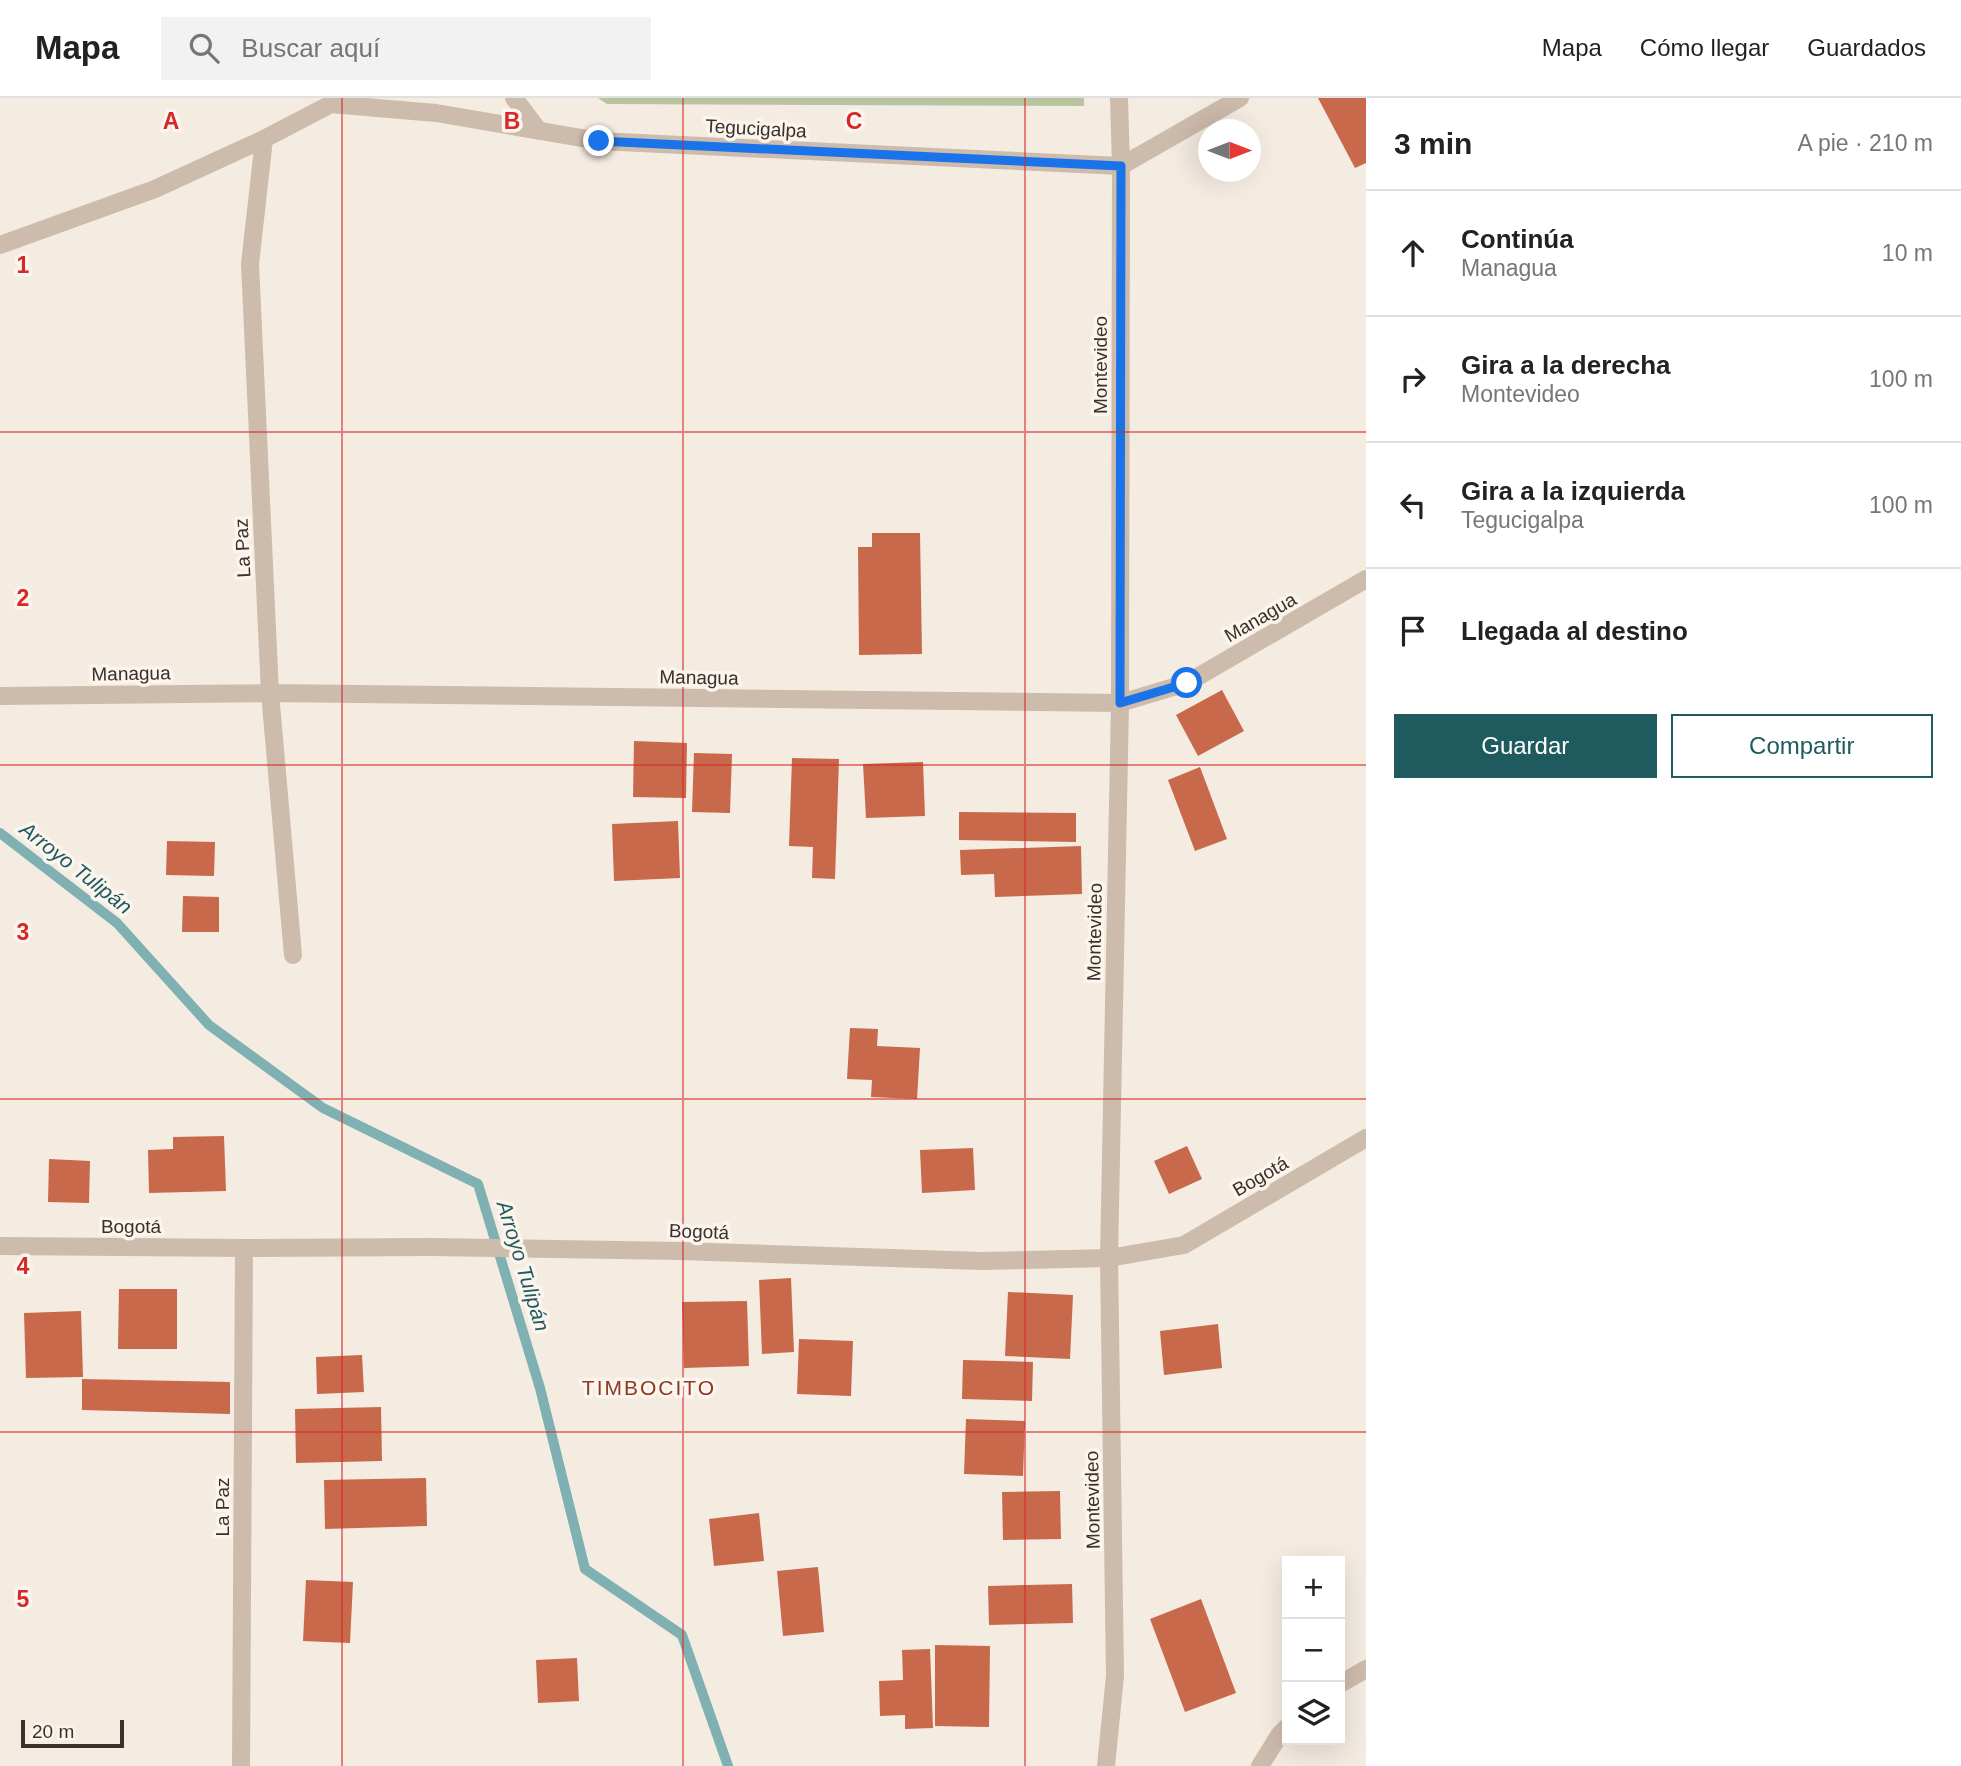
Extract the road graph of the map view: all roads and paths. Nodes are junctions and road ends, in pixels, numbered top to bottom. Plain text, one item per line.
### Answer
1 (514, 98) edge
2 (1119, 98) edge
3 (1240, 98) edge
4 (333, 101) edge
5 (539, 131) junction
6 (264, 139) junction
7 (1121, 166) junction
8 (0, 245) edge
9 (1366, 579) edge
10 (270, 693) junction
11 (0, 696) edge
12 (1120, 703) junction
13 (293, 955) dead end
14 (1366, 1138) edge
15 (0, 1246) edge
16 (244, 1248) junction
17 (1109, 1258) junction
18 (1366, 1669) edge
19 (1343, 1682) edge
20 (1282, 1732) edge
21 (242, 1766) edge
22 (1106, 1766) edge
23 (1260, 1766) edge

1 - 5 street
2 - 7 street, Montevideo
3 - 7 street
4 - 5 street, Tegucigalpa
4 - 6 street, Tegucigalpa
5 - 7 street, Tegucigalpa
6 - 8 street, Tegucigalpa
6 - 10 street, La Paz
7 - 12 street, Montevideo
9 - 12 street, Managua
10 - 11 street, Managua
10 - 12 street, Managua
10 - 13 street, La Paz
12 - 17 street, Montevideo
14 - 17 street, Bogotá
15 - 16 street, Bogotá
16 - 17 street, Bogotá
16 - 21 street, La Paz
17 - 22 street, Montevideo
18 - 19 street
20 - 23 street

